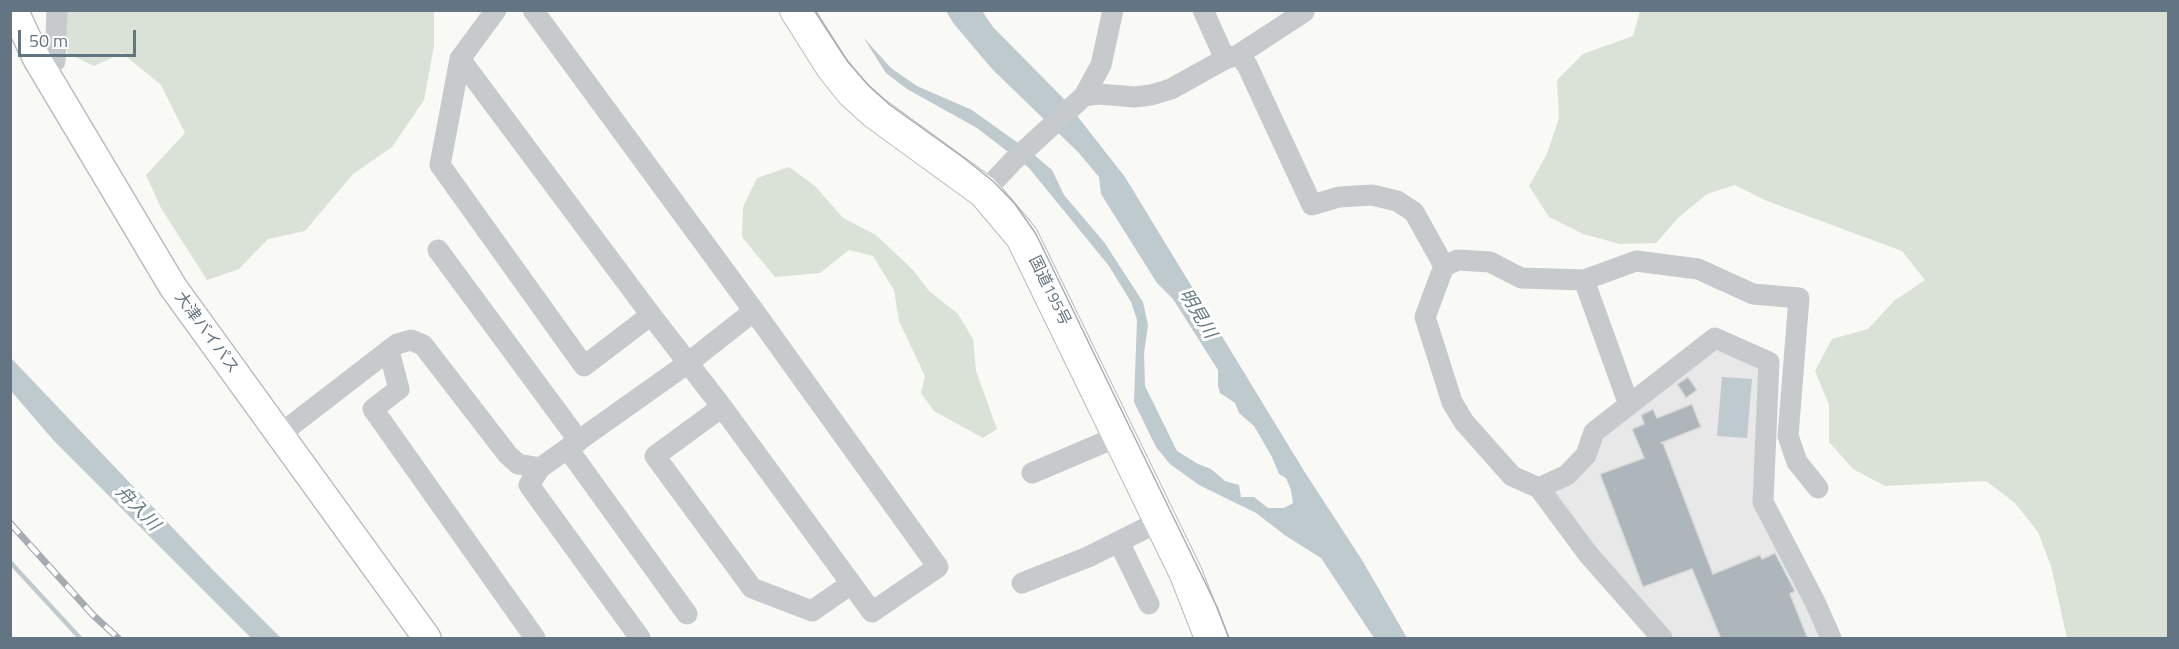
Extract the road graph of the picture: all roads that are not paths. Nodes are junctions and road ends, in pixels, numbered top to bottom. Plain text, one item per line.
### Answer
1 (14, 10) edge
2 (57, 10) edge
3 (496, 10) edge
4 (533, 10) edge
5 (796, 10) edge
6 (1113, 10) edge
7 (1203, 10) edge
8 (1304, 12) edge
9 (1231, 57) junction
10 (460, 59) junction
11 (43, 68) junction
12 (1079, 100) junction
13 (984, 192) junction
14 (438, 250) dead end
15 (1444, 266) junction
16 (1584, 280) junction
17 (754, 310) junction
18 (651, 315) junction
19 (389, 351) junction
20 (688, 363) junction
21 (1629, 405) junction
22 (722, 407) junction
23 (279, 435) junction
24 (1119, 436) junction
25 (573, 445) junction
26 (540, 468) junction
27 (1032, 473) dead end
28 (1539, 488) junction
29 (1818, 488) dead end
30 (1160, 521) junction
31 (1119, 542) junction
32 (1022, 583) dead end
33 (851, 584) junction
34 (1149, 604) dead end
35 (687, 614) dead end
36 (427, 639) edge
37 (535, 639) edge
38 (640, 639) edge
39 (1211, 639) edge
40 (1662, 639) edge
41 (1831, 639) edge

1 - 11 main road, 大津バイパス
2 - 11 street
3 - 10 street
4 - 17 street
5 - 13 highway, 国道195号
6 - 12 street
7 - 9 street
8 - 9 street
9 - 12 street
9 - 15 street
10 - 18 street
10 - 18 street
11 - 23 main road, 大津バイパス
12 - 13 street
13 - 24 highway, 国道195号
14 - 25 street
15 - 16 street
15 - 28 street
16 - 21 street
16 - 29 street
17 - 20 street
17 - 33 street
18 - 20 street
19 - 23 street
19 - 26 street
19 - 37 street
20 - 22 street
20 - 25 street
21 - 28 street
21 - 41 street
22 - 33 street
22 - 33 street
23 - 36 main road, 大津バイパス
24 - 27 street
24 - 30 highway, 国道195号
25 - 26 street
25 - 35 street
26 - 38 street
28 - 40 street
30 - 31 street
30 - 39 highway, 国道195号
31 - 32 street
31 - 34 street

